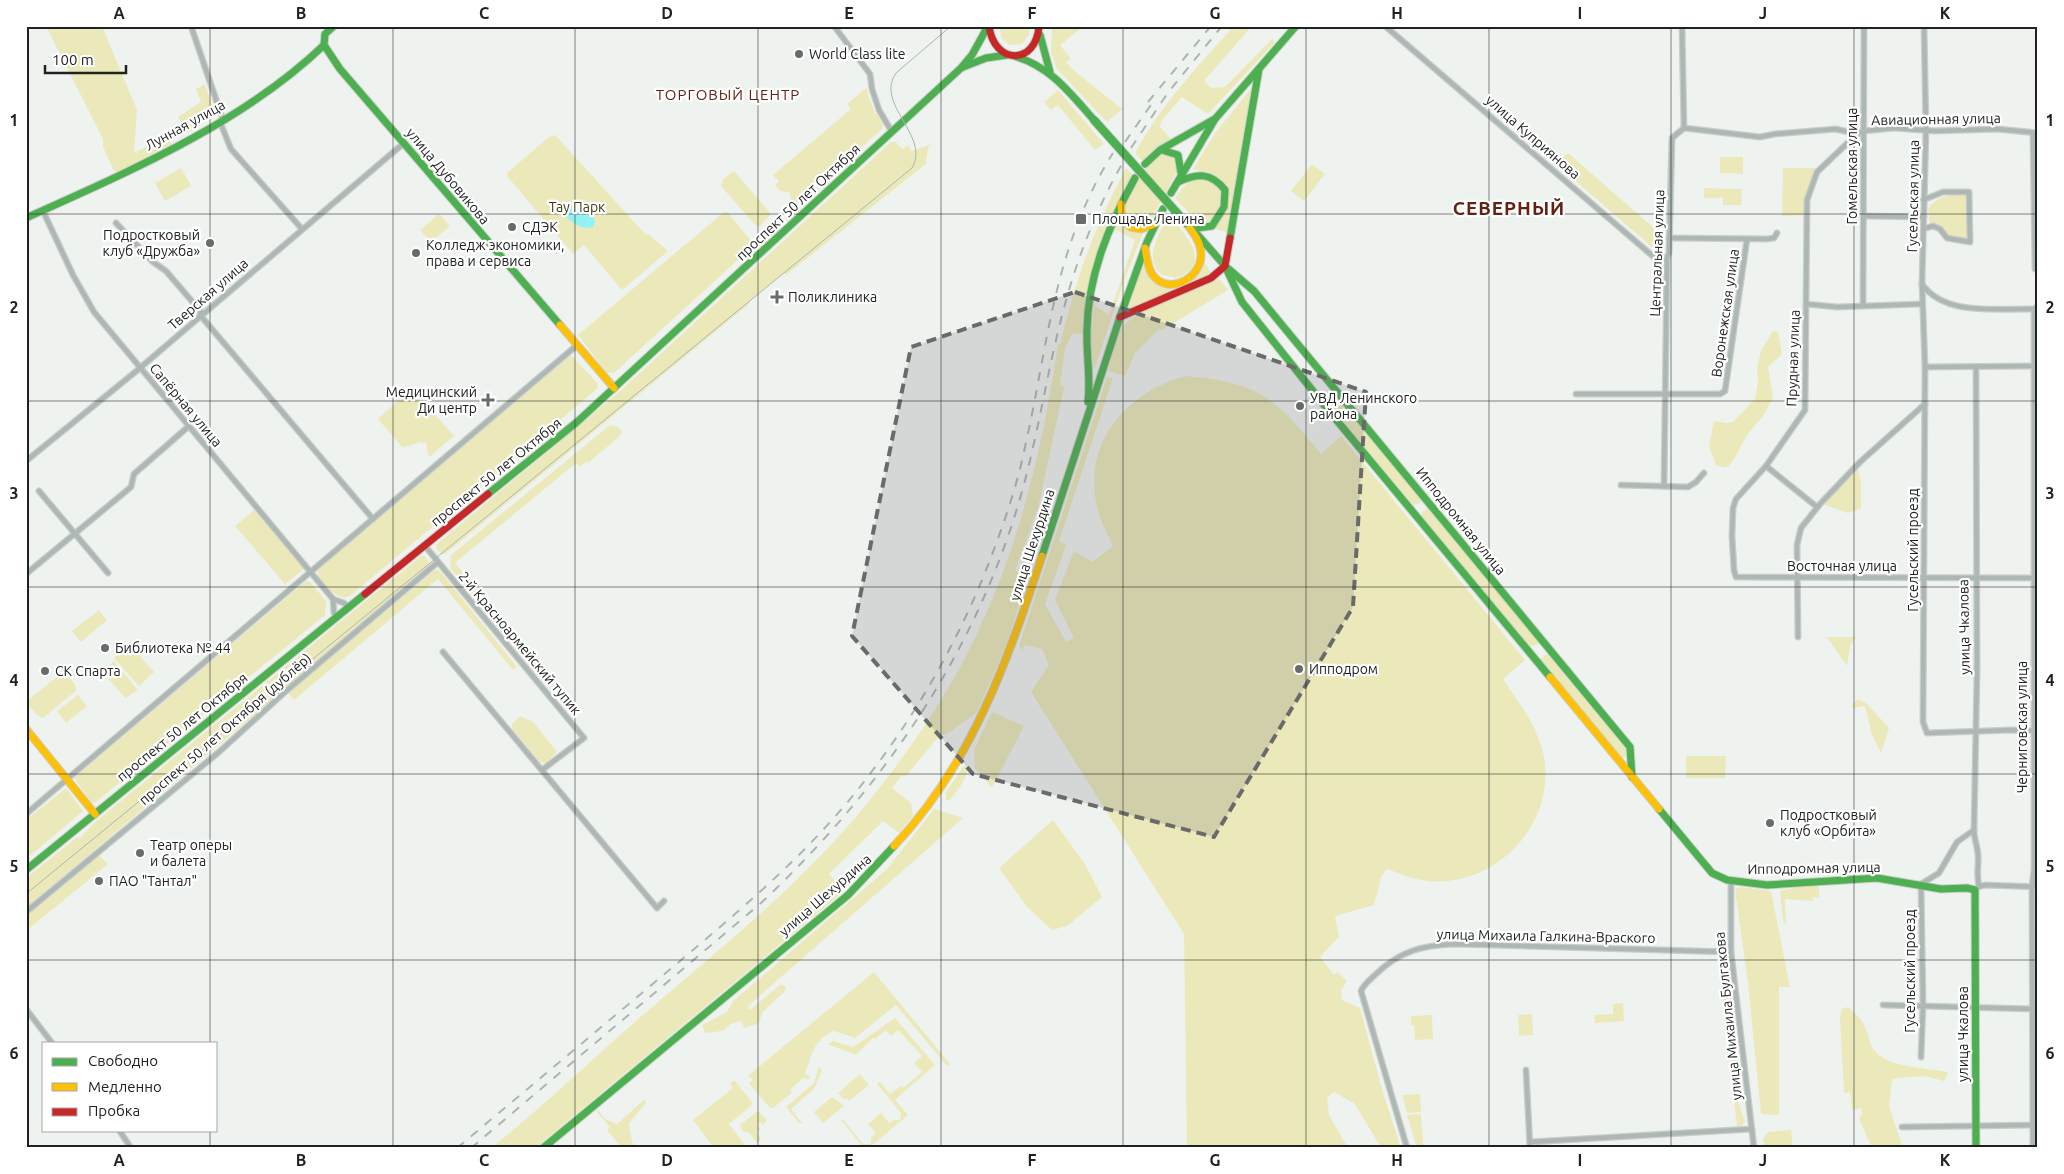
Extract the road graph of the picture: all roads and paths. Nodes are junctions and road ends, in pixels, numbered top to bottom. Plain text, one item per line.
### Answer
1 (191, 26) edge
2 (334, 26) edge
3 (834, 26) edge
4 (989, 26) edge
5 (1296, 26) edge
6 (1385, 26) edge
7 (1682, 26) edge
8 (1864, 26) edge
9 (1924, 26) edge
10 (1040, 28) edge
11 (324, 45) junction
12 (1012, 55) junction
13 (961, 68) junction
14 (1259, 69) junction
15 (1050, 72) junction
16 (1215, 119) junction
17 (221, 121) junction
18 (1684, 128) junction
19 (1926, 130) junction
20 (1864, 131) junction
21 (892, 132) junction
22 (2036, 133) edge
23 (1857, 134) junction
24 (404, 143) junction
25 (1160, 150) junction
26 (1145, 164) dead end
27 (1135, 178) dead end
28 (1179, 178) junction
29 (1171, 194) dead end
30 (1924, 200) junction
31 (1121, 202) junction
32 (1163, 209) dead end
33 (43, 211) junction
34 (1864, 216) junction
35 (1924, 217) junction
36 (26, 218) edge
37 (116, 223) dead end
38 (1186, 223) junction
39 (1155, 224) junction
40 (302, 229) junction
41 (1923, 229) junction
42 (1777, 233) dead end
43 (1669, 238) junction
44 (1747, 239) junction
45 (1145, 248) junction
46 (1666, 258) junction
47 (1225, 266) junction
48 (2035, 269) dead end
49 (1922, 283) junction
50 (1806, 304) junction
51 (1922, 304) junction
52 (1863, 305) junction
53 (2035, 307) edge
54 (201, 314) junction
55 (1120, 317) junction
56 (576, 346) junction
57 (2034, 366) junction
58 (1925, 367) junction
59 (1976, 367) junction
60 (140, 368) junction
61 (1104, 369) junction
62 (1088, 370) junction
63 (614, 388) junction
64 (1665, 393) junction
65 (1576, 394) dead end
66 (1925, 404) junction
67 (1086, 417) junction
68 (189, 426) junction
69 (26, 461) edge
70 (1766, 466) junction
71 (1704, 472) dead end
72 (1620, 485) dead end
73 (1664, 486) junction
74 (39, 491) dead end
75 (1817, 507) junction
76 (373, 519) junction
77 (75, 534) junction
78 (425, 546) junction
79 (438, 562) junction
80 (311, 572) junction
81 (108, 573) dead end
82 (26, 574) edge
83 (1736, 577) joint
84 (1797, 577) junction
85 (1924, 577) junction
86 (1975, 578) junction
87 (2037, 578) edge
88 (333, 599) junction
89 (349, 608) junction
90 (337, 618) junction
91 (1798, 636) dead end
92 (443, 652) dead end
93 (26, 729) edge
94 (2035, 731) edge
95 (1976, 732) junction
96 (542, 770) junction
97 (1632, 778) junction
98 (67, 780) junction
99 (26, 814) edge
100 (95, 814) junction
101 (1974, 830) junction
102 (26, 870) edge
103 (1731, 882) junction
104 (1921, 884) junction
105 (2032, 887) junction
106 (2038, 887) edge
107 (1977, 888) junction
108 (664, 901) dead end
109 (26, 912) edge
110 (1731, 952) junction
111 (1883, 1005) dead end
112 (1923, 1005) junction
113 (1975, 1008) junction
114 (26, 1009) edge
115 (2035, 1009) edge
116 (51, 1042) edge
117 (1921, 1057) dead end
118 (1526, 1070) dead end
119 (1976, 1124) junction
120 (2036, 1125) edge
121 (1902, 1127) dead end
122 (1752, 1129) junction
123 (120, 1132) edge
124 (1530, 1145) edge
125 (132, 1148) edge
126 (543, 1148) edge
127 (1407, 1148) edge
128 (1754, 1148) edge
129 (1976, 1148) edge
130 (2033, 1148) edge

1 - 17 street
2 - 11 main road, Лунная улица
3 - 21 street
4 - 12 main road
4 - 13 main road, проспект 50 лет Октября
5 - 14 main road
6 - 46 street, улица Куприянова
7 - 18 street
8 - 20 street, Гомельская улица
9 - 19 street, Гусельская улица
10 - 12 main road
10 - 15 main road
11 - 17 main road, Лунная улица
11 - 24 main road, улица Дубовикова
12 - 13 main road, проспект 50 лет Октября
12 - 15 main road
13 - 21 main road, проспект 50 лет Октября
14 - 16 main road
14 - 47 main road
15 - 38 main road, bridge
16 - 25 main road
16 - 28 main road
17 - 33 main road, Лунная улица
17 - 40 street
18 - 23 street
18 - 43 street, Центральная улица
19 - 20 street, Авиационная улица
19 - 22 street, Авиационная улица
19 - 30 street, Гусельская улица
20 - 23 street, Авиационная улица
20 - 34 street, Гомельская улица
21 - 63 main road, проспект 50 лет Октября
22 - 48 street
23 - 50 street, Прудная улица
24 - 40 street, Тверская улица
24 - 56 main road, улица Дубовикова
25 - 26 main road
25 - 28 main road
27 - 31 main road, улица Шехурдина
28 - 29 main road
28 - 38 main road
30 - 35 street, Гусельская улица
30 - 41 street
31 - 39 main road
31 - 62 main road, улица Шехурдина
32 - 39 main road, улица Шехурдина
33 - 36 main road, Лунная улица
33 - 60 street, Сапёрная улица
34 - 35 street
34 - 52 street, Гомельская улица
35 - 41 street, Гусельская улица
37 - 54 street
38 - 45 main road
38 - 47 main road
39 - 45 main road, улица Шехурдина
40 - 54 street, Тверская улица
41 - 49 street, Гусельская улица
42 - 44 street
43 - 44 street
43 - 46 street, Центральная улица
44 - 64 street, Воронежская улица
45 - 55 main road, улица Шехурдина
46 - 64 street, Центральная улица
47 - 55 main road
47 - 97 main road, Ипподромная улица
47 - 97 main road, Ипподромная улица
49 - 51 street, Гусельская улица
49 - 53 street
50 - 52 street
50 - 70 street, Прудная улица
51 - 52 street
51 - 58 street, Гусельская улица
53 - 57 street, Черниговская улица
54 - 60 street, Тверская улица
54 - 76 street
55 - 61 main road, улица Шехурдина
56 - 63 main road, улица Дубовикова
56 - 76 street
57 - 59 street
57 - 87 street, Черниговская улица
58 - 59 street
58 - 66 street, Гусельский проезд
59 - 86 street, улица Чкалова
60 - 68 street, Сапёрная улица
60 - 69 street, Тверская улица
61 - 62 main road
61 - 67 main road, улица Шехурдина
62 - 67 main road, улица Шехурдина
63 - 78 main road, проспект 50 лет Октября
64 - 65 street
64 - 73 street, Центральная улица
66 - 75 street
66 - 85 street, Гусельский проезд
67 - 126 main road, улица Шехурдина
68 - 77 street
68 - 80 street, Сапёрная улица
70 - 75 street
70 - 83 street, Прудная улица
71 - 73 street
72 - 73 street
74 - 77 street
75 - 84 street
76 - 80 street
77 - 81 street
77 - 82 street
78 - 79 street, 2-й Красноармейский тупик
78 - 89 main road, проспект 50 лет Октября
79 - 96 street, 2-й Красноармейский тупик
79 - 109 street, проспект 50 лет Октября (дублёр)
80 - 88 street, Сапёрная улица
80 - 98 street
83 - 84 street, Восточная улица
84 - 85 street, Восточная улица
84 - 91 street
85 - 86 street, Восточная улица
85 - 95 street, Гусельский проезд
86 - 87 street, Восточная улица
86 - 95 street, улица Чкалова
87 - 94 street, Черниговская улица
88 - 89 street, Сапёрная улица
88 - 90 street, Сапёрная улица
89 - 90 main road, проспект 50 лет Октября
90 - 100 main road, проспект 50 лет Октября
92 - 96 street
93 - 98 main road
94 - 95 street
94 - 105 street, Черниговская улица
95 - 101 street, улица Чкалова
96 - 108 street
97 - 103 main road, Ипподромная улица
98 - 99 street
98 - 100 main road
100 - 102 main road, проспект 50 лет Октября
101 - 104 street
101 - 107 street, улица Чкалова
103 - 104 main road, Ипподромная улица
103 - 110 street, улица Михаила Булгакова
104 - 107 main road, Ипподромная улица
104 - 112 street, Гусельский проезд
105 - 106 street
105 - 107 street
105 - 115 street, Черниговская улица
107 - 113 main road, улица Чкалова
110 - 122 street, улица Михаила Булгакова
110 - 127 street, улица Михаила Галкина-Враского
111 - 112 street
112 - 113 street
112 - 117 street, Гусельский проезд
113 - 115 street
113 - 119 main road, улица Чкалова
114 - 116 street
115 - 120 street, Черниговская улица
118 - 124 street
119 - 120 street
119 - 121 street
119 - 129 main road, улица Чкалова
120 - 130 street, Черниговская улица
122 - 124 street
122 - 128 street, улица Михаила Булгакова
123 - 125 street

